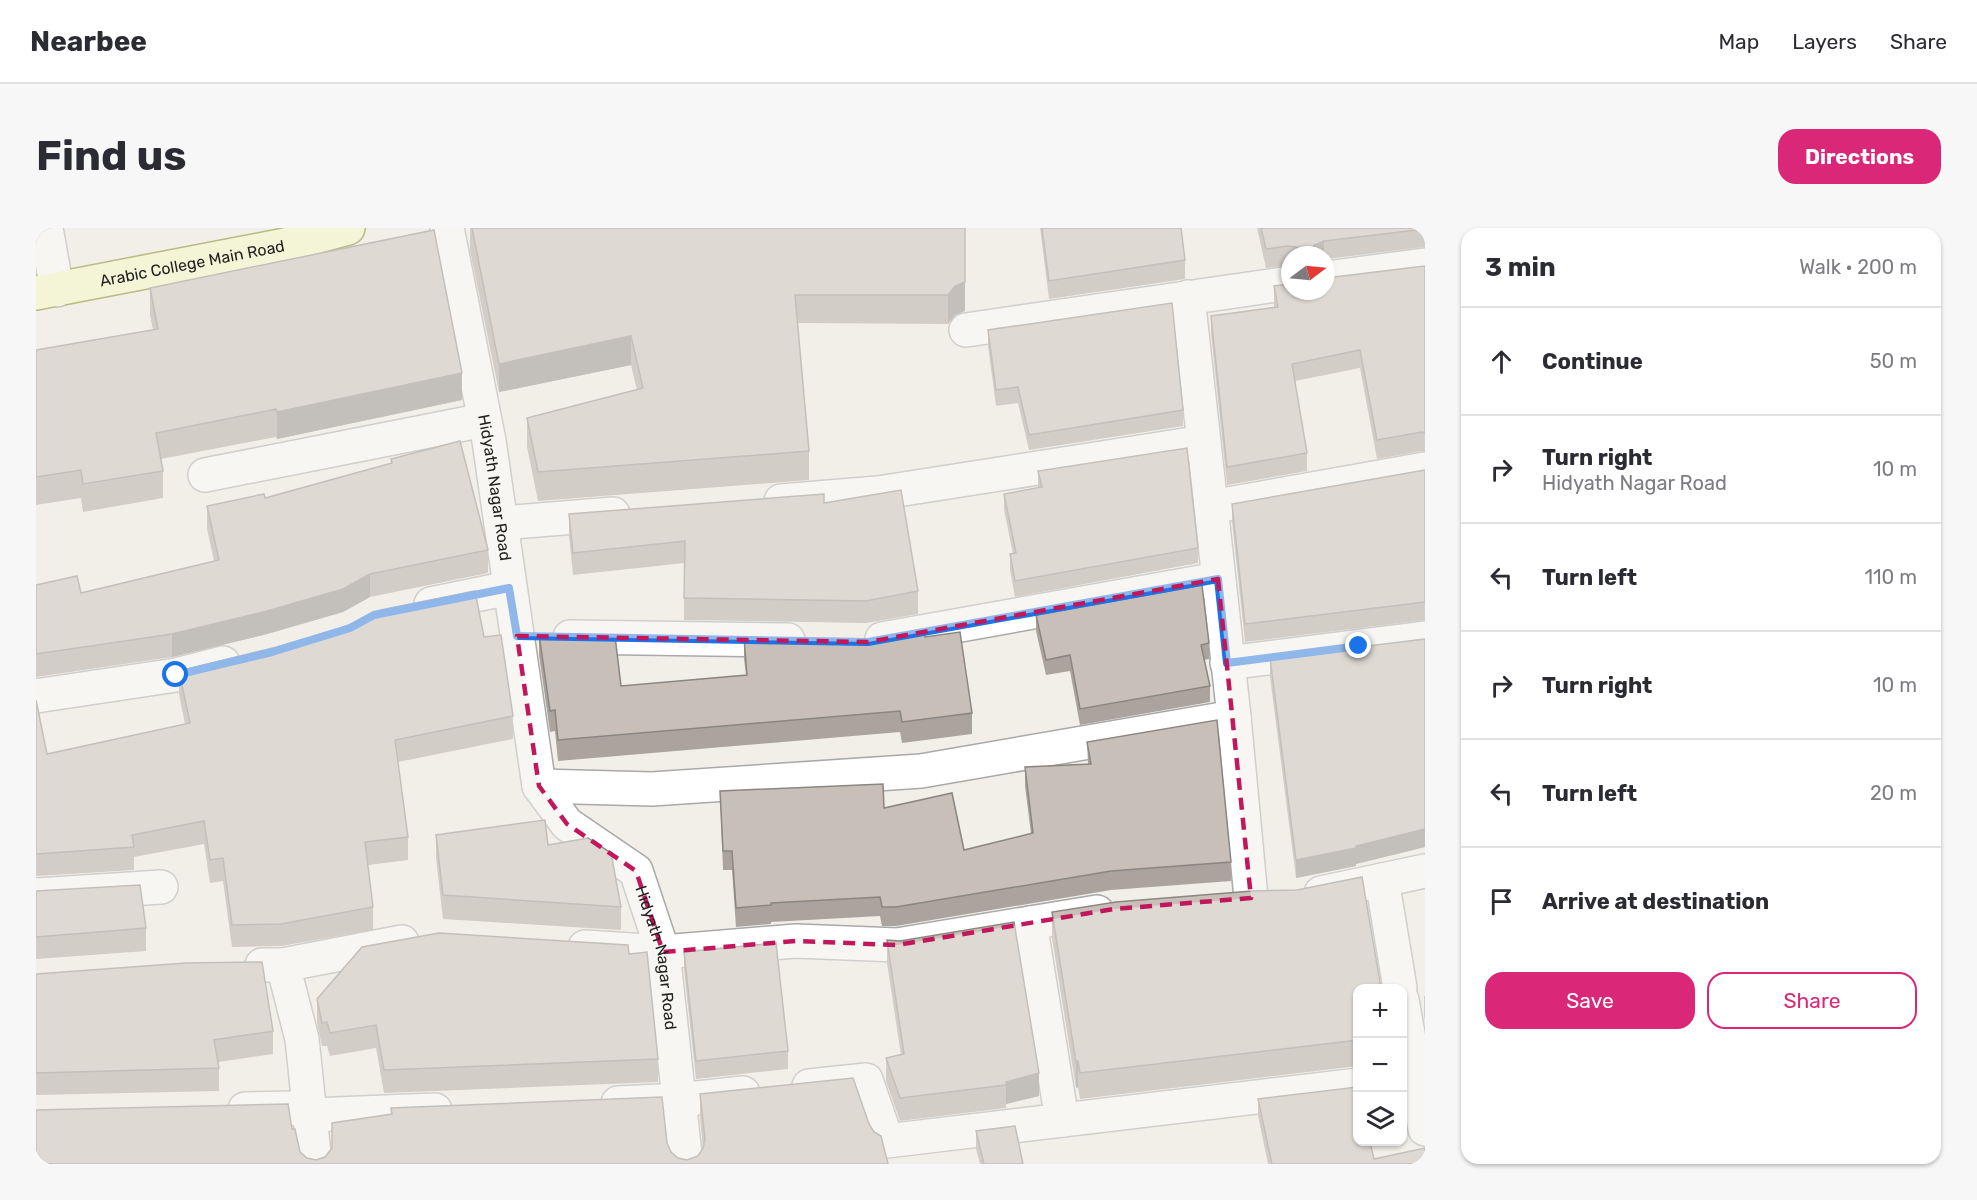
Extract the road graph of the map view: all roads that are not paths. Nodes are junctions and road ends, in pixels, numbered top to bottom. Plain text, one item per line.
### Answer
1 (46, 228) edge
2 (348, 228) edge
3 (447, 228) edge
4 (284, 236) edge
5 (1425, 265) edge
6 (1335, 277) edge
7 (1281, 284) edge
8 (47, 291) edge
9 (1188, 297) junction
10 (966, 330) dead end
11 (484, 420) junction
12 (1204, 442) junction
13 (1425, 470) edge
14 (205, 475) dead end
15 (748, 503) edge
16 (1211, 507) junction
17 (642, 512) edge
18 (501, 523) junction
19 (1218, 579) junction
20 (509, 588) junction
21 (396, 611) edge
22 (517, 636) junction
23 (1425, 638) edge
24 (821, 641) edge
25 (856, 642) edge
26 (251, 657) edge
27 (1227, 663) junction
28 (36, 696) edge
29 (1234, 717) junction
30 (539, 786) junction
31 (1425, 871) edge
32 (1382, 880) junction
33 (161, 887) dead end
34 (36, 895) edge
35 (1275, 898) junction
36 (1216, 901) edge
37 (1126, 908) edge
38 (1030, 923) junction
39 (428, 939) edge
40 (556, 945) edge
41 (663, 952) junction
42 (283, 965) junction
43 (229, 966) edge
44 (1400, 984) edge
45 (1405, 1038) edge
46 (1409, 1079) edge
47 (1353, 1086) edge
48 (679, 1100) junction
49 (584, 1104) edge
50 (465, 1109) edge
51 (211, 1110) edge
52 (311, 1115) junction
53 (1062, 1120) junction
54 (1425, 1129) edge
55 (315, 1164) edge
56 (686, 1164) edge

1 - 8 street
2 - 4 main road, Arabic College Main Road
3 - 11 street, Hidyath Nagar Road
4 - 8 main road, Arabic College Main Road
5 - 6 street
7 - 9 street
9 - 10 street
9 - 12 street
11 - 14 street
11 - 18 street, Hidyath Nagar Road
12 - 15 street
12 - 16 street
13 - 16 street
16 - 19 street
17 - 18 street
18 - 20 street, Hidyath Nagar Road
19 - 25 street
19 - 27 street
20 - 21 street
20 - 22 street, Hidyath Nagar Road
22 - 24 street
22 - 30 street, Hidyath Nagar Road
23 - 27 street
26 - 28 street
27 - 29 street
29 - 30 street
29 - 35 street
30 - 41 street, Hidyath Nagar Road
31 - 32 street
32 - 35 street
32 - 44 street
33 - 34 street
35 - 36 street
37 - 38 street
38 - 41 street
38 - 53 street
39 - 42 street
40 - 41 street
41 - 48 street, Hidyath Nagar Road
42 - 43 street
42 - 52 street
45 - 46 street
46 - 54 street
47 - 53 street
48 - 49 street
48 - 53 street
48 - 56 street, Hidyath Nagar Road
50 - 52 street
51 - 52 street
52 - 55 street

